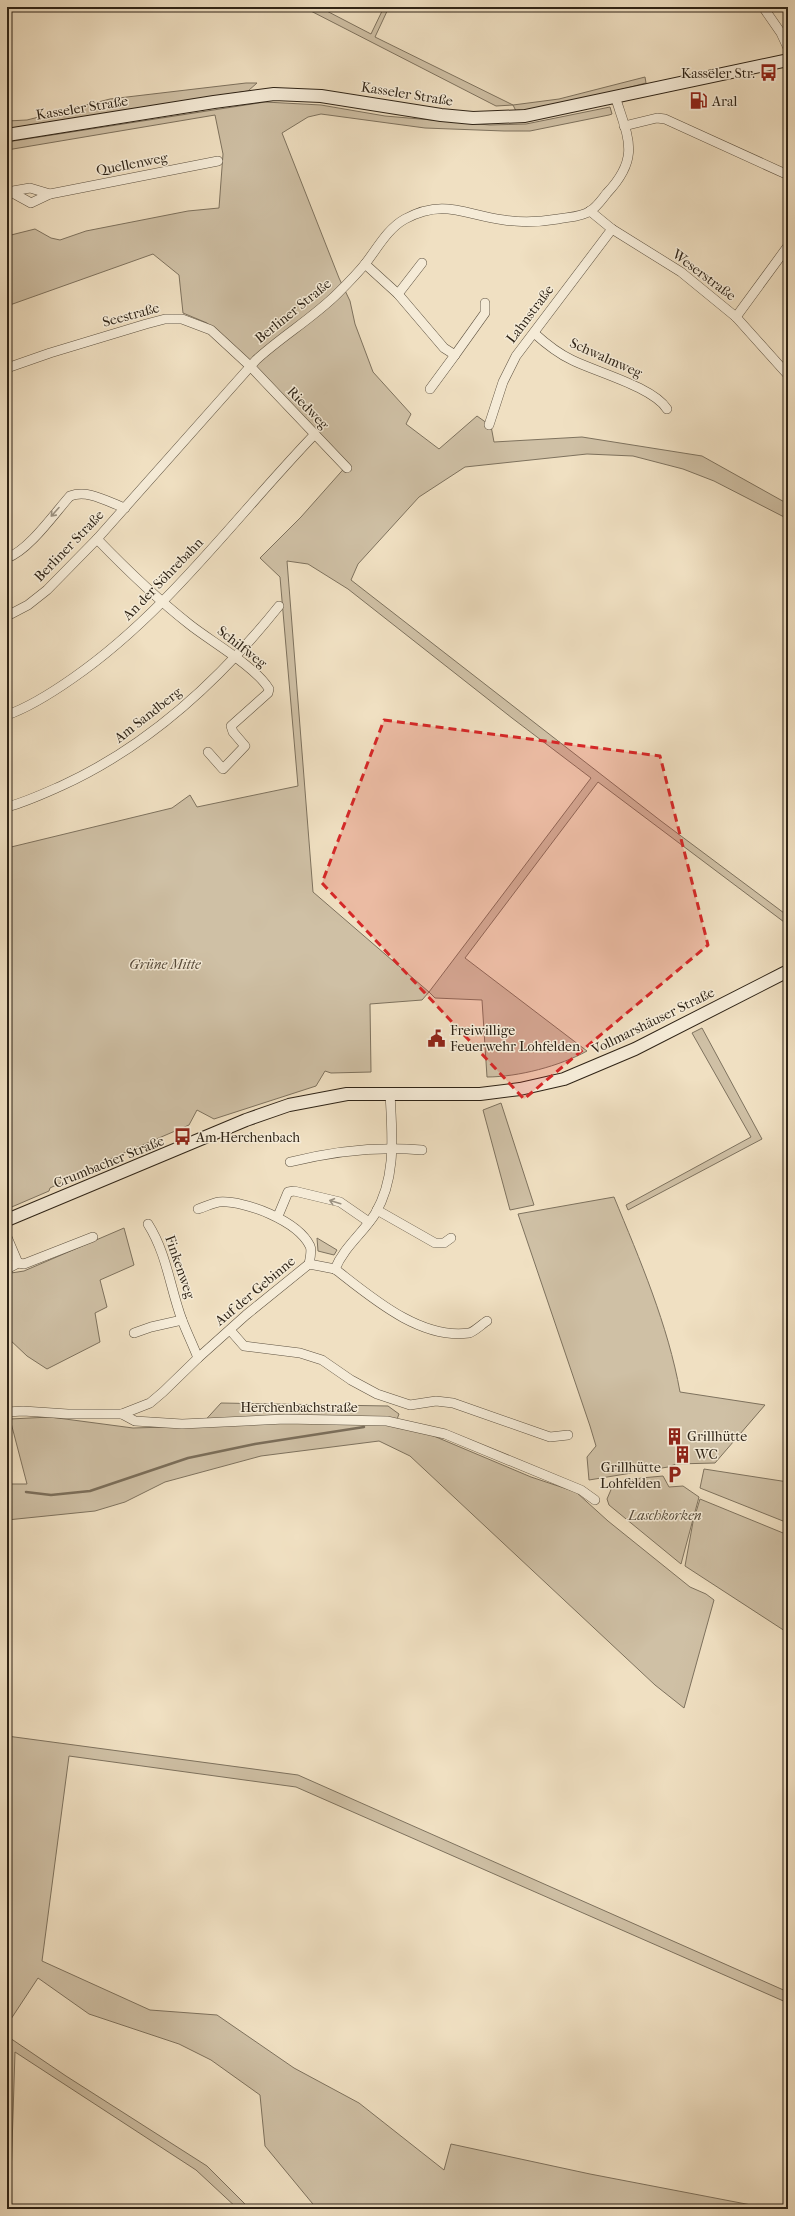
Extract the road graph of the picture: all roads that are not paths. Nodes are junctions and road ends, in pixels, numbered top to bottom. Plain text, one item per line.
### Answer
1 (763, 7) edge
2 (788, 48) edge
3 (788, 60) edge
4 (615, 96) junction
5 (624, 126) junction
6 (13, 134) edge
7 (218, 161) dead end
8 (788, 175) edge
9 (9, 192) edge
10 (50, 194) junction
11 (590, 211) junction
12 (612, 229) junction
13 (788, 246) edge
14 (422, 263) dead end
15 (365, 264) junction
16 (398, 294) junction
17 (485, 302) dead end
18 (736, 317) junction
19 (534, 333) junction
20 (455, 355) junction
21 (250, 366) junction
22 (7, 368) edge
23 (788, 375) edge
24 (430, 389) dead end
25 (667, 409) dead end
26 (489, 425) dead end
27 (315, 434) junction
28 (347, 468) dead end
29 (125, 508) junction
30 (96, 539) junction
31 (7, 558) edge
32 (163, 603) junction
33 (279, 606) dead end
34 (7, 616) edge
35 (236, 658) junction
36 (7, 715) edge
37 (208, 752) dead end
38 (7, 807) edge
39 (788, 971) edge
40 (390, 1093) junction
41 (480, 1094) joint
42 (392, 1148) junction
43 (422, 1150) dead end
44 (290, 1162) dead end
45 (198, 1209) dead end
46 (377, 1210) junction
47 (278, 1216) junction
48 (7, 1220) edge
49 (369, 1222) junction
50 (148, 1224) dead end
51 (7, 1237) edge
52 (93, 1237) dead end
53 (451, 1238) dead end
54 (18, 1264) junction
55 (309, 1264) junction
56 (7, 1269) edge
57 (335, 1269) junction
58 (182, 1320) junction
59 (486, 1321) dead end
60 (230, 1330) junction
61 (134, 1333) dead end
62 (198, 1358) junction
63 (7, 1412) edge
64 (122, 1414) junction
65 (568, 1435) dead end
66 (596, 1500) dead end

1 - 2 street
3 - 4 main road, Kasseler Straße
4 - 5 street, Berliner Straße
4 - 6 main road, Kasseler Straße
5 - 8 street
5 - 11 street, Berliner Straße
7 - 10 street, Quellenweg
9 - 10 street, Quellenweg
9 - 10 street, Quellenweg
11 - 12 street, Weserstraße
11 - 15 street, Berliner Straße
12 - 18 street, Weserstraße
12 - 19 street, Lahnstraße
13 - 18 street
14 - 16 street
15 - 16 street
15 - 21 street, Berliner Straße
16 - 20 street
17 - 20 street
18 - 23 street, Weserstraße
19 - 25 street, Schwalmweg
19 - 26 street, Lahnstraße
20 - 24 street
21 - 22 street, Seestraße
21 - 27 street, Riedweg
21 - 29 street, Berliner Straße
27 - 28 street, Riedweg
27 - 32 street, An der Söhrebahn
29 - 30 street, Berliner Straße
29 -> 31 street
30 - 32 street, Schilfweg
30 - 34 street, Berliner Straße
32 - 35 street, Schilfweg
32 - 36 street, An der Söhrebahn
33 - 35 street, Am Sandberg
35 - 37 street, Schilfweg
35 - 38 street, Am Sandberg
39 - 41 main road, Vollmarshäuser Straße
40 - 41 main road, Crumbacher Straße
40 - 42 street
40 - 48 main road, Crumbacher Straße
42 - 43 street
42 - 44 street
42 - 46 street
45 - 47 street
46 - 49 street
46 - 53 street
49 -> 47 street
47 - 55 street
49 - 57 street
50 - 58 street, Finkenweg
51 - 54 street
52 - 54 street
54 - 56 street
55 - 57 street, Auf der Gebinne
55 - 60 street, Auf der Gebinne
57 - 59 street
58 - 61 street, Finkenweg
58 - 62 street, Finkenweg
60 - 62 street, Auf der Gebinne
60 - 65 street
62 - 64 street
63 - 64 street, Herchenbachstraße
64 - 66 street, Herchenbachstraße

